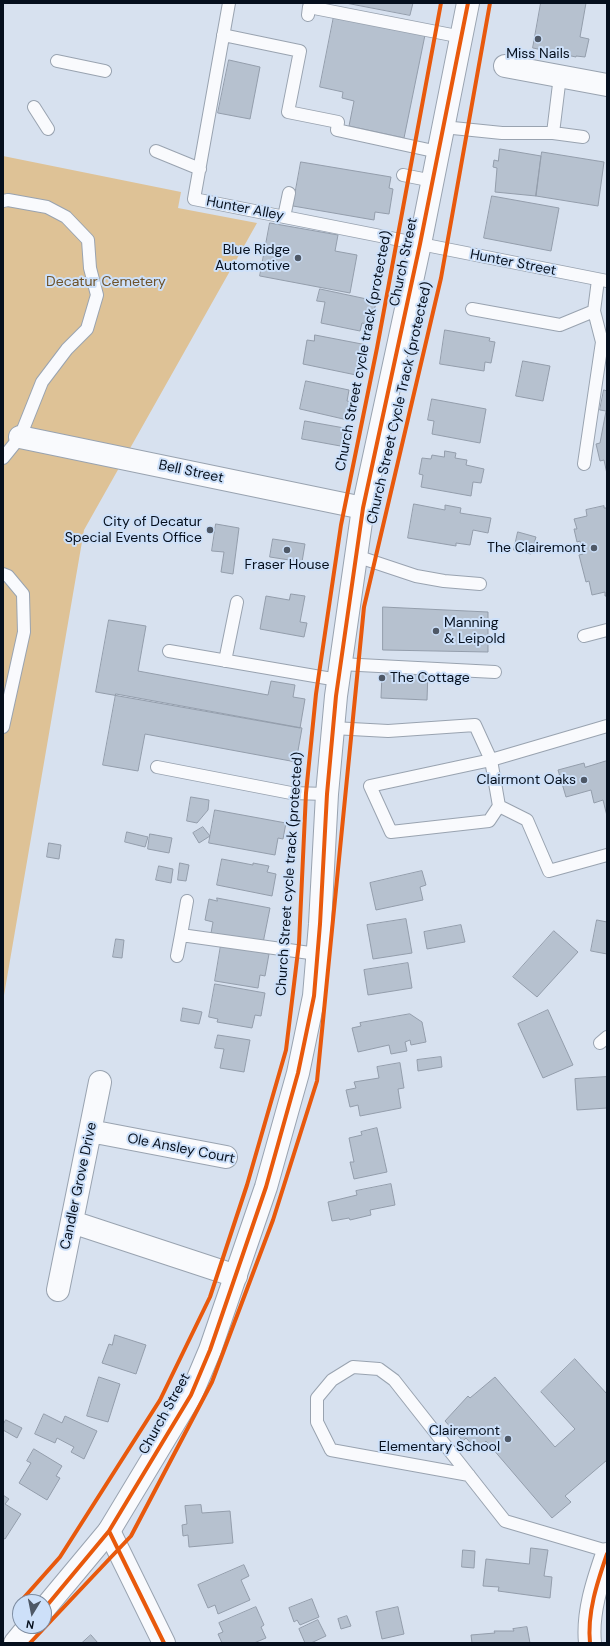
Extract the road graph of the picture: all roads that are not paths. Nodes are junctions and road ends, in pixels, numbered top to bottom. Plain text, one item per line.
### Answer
1 (229, 3) edge
2 (468, 3) edge
3 (309, 11) dead end
4 (223, 36) junction
5 (462, 37) junction
6 (57, 61) dead end
7 (505, 66) dead end
8 (105, 70) dead end
9 (560, 76) junction
10 (607, 85) edge
11 (34, 107) dead end
12 (443, 127) junction
13 (48, 129) dead end
14 (552, 133) junction
15 (583, 137) dead end
16 (156, 151) dead end
17 (438, 152) junction
18 (200, 169) junction
19 (403, 175) dead end
20 (433, 181) junction
21 (289, 193) dead end
22 (3, 201) edge
23 (284, 217) junction
24 (420, 244) junction
25 (603, 280) edge
26 (472, 309) dead end
27 (594, 311) junction
28 (20, 437) junction
29 (3, 458) edge
30 (584, 464) dead end
31 (362, 508) junction
32 (356, 556) junction
33 (3, 574) edge
34 (480, 584) dead end
35 (237, 602) dead end
36 (607, 630) edge
37 (584, 636) dead end
38 (169, 651) dead end
39 (225, 661) junction
40 (339, 672) junction
41 (495, 672) dead end
42 (607, 726) edge
43 (3, 727) edge
44 (333, 728) junction
45 (491, 760) junction
46 (157, 767) dead end
47 (327, 794) junction
48 (499, 806) junction
49 (607, 855) edge
50 (187, 901) dead end
51 (181, 935) junction
52 (317, 954) junction
53 (177, 956) dead end
54 (100, 1082) dead end
55 (90, 1131) junction
56 (226, 1157) dead end
57 (72, 1222) junction
58 (236, 1276) junction
59 (58, 1290) dead end
60 (469, 1475) junction
61 (109, 1531) junction
62 (607, 1551) edge
63 (607, 1554) edge
64 (52, 1599) edge
65 (22, 1634) edge
66 (15, 1643) edge
67 (164, 1643) edge
68 (590, 1643) edge

1 - 4 lane, Hunter Alley
2 - 5 main road, Church Street
3 - 5 lane
4 - 17 lane
4 - 18 lane, Hunter Alley
5 - 12 main road, Church Street
6 - 8 lane
7 - 9 main road
9 - 10 main road
9 - 14 lane
11 - 13 lane
12 - 14 lane
12 - 17 main road, Church Street
14 - 15 lane
16 - 18 lane
17 - 20 main road, Church Street
18 - 23 lane, Hunter Alley
19 - 20 lane
20 - 24 main road, Church Street
21 - 23 lane
22 - 28 lane
23 - 24 lane, Hunter Alley
24 - 25 lane, Hunter Street
24 - 31 main road, Church Street
25 - 27 lane
26 - 27 lane
27 - 30 lane
28 - 29 lane
28 - 31 main road, Bell Street
31 - 32 main road, Church Street
32 - 34 lane
32 - 40 main road, Church Street
33 - 43 lane
35 - 39 lane
36 - 37 lane
38 - 39 lane
39 - 40 lane
40 - 41 lane
40 - 44 main road, Church Street
42 - 45 lane
44 - 45 lane
44 - 47 main road, Church Street
45 - 48 lane
45 - 48 lane
46 - 47 lane
47 - 52 main road, Church Street
48 - 49 lane
50 - 51 lane
51 - 52 lane
51 - 53 lane
52 - 58 main road, Church Street
54 - 55 main road, Candler Grove Drive
55 - 56 main road, Ole Ansley Court
55 - 57 main road, Candler Grove Drive
57 - 58 main road
57 - 59 main road, Candler Grove Drive
58 - 61 main road, Church Street
60 - 60 lane
60 - 62 lane
61 - 64 main road, Church Street
61 - 67 main road
63 - 68 main road
65 - 66 main road

